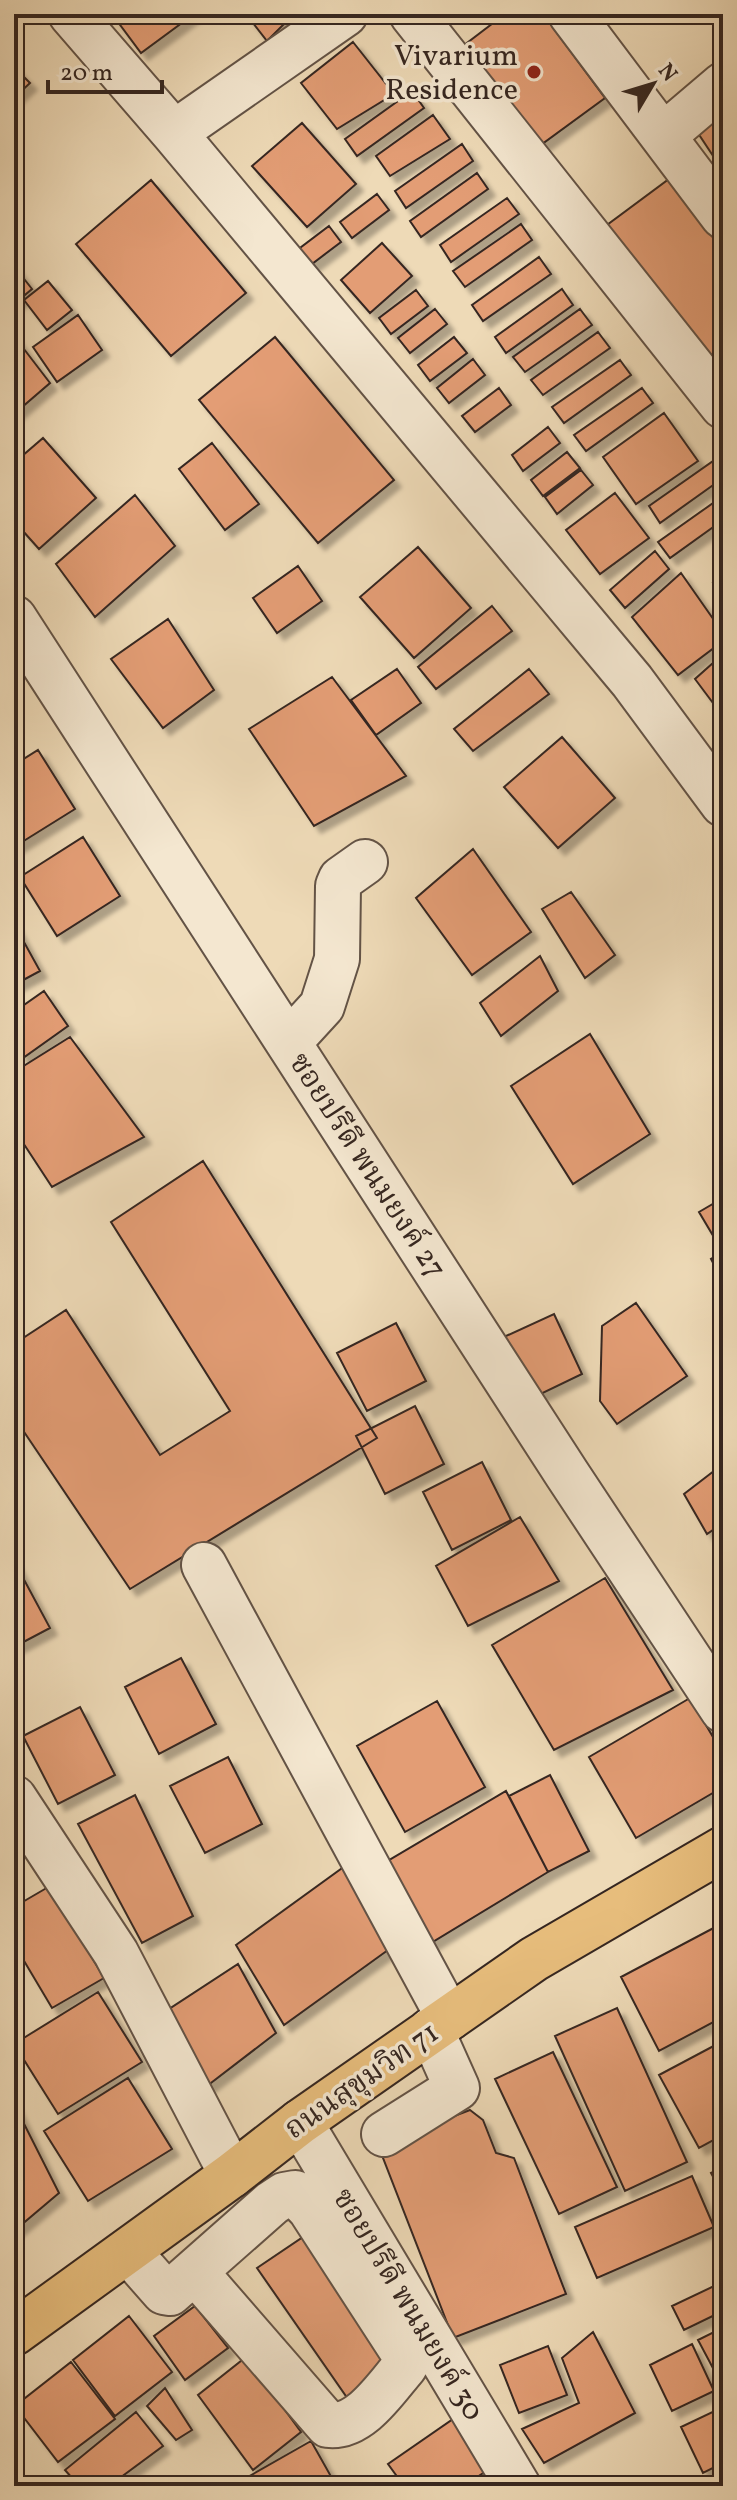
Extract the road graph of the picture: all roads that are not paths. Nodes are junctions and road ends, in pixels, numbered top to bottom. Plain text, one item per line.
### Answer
1 (71, 14) edge
2 (412, 14) edge
3 (571, 14) edge
4 (337, 16) edge
5 (723, 85) edge
6 (174, 133) junction
7 (663, 136) junction
8 (723, 216) edge
9 (723, 406) edge
10 (14, 618) edge
11 (723, 804) edge
12 (365, 862) dead end
13 (289, 1042) junction
14 (204, 1565) dead end
15 (723, 1710) edge
16 (14, 1798) edge
17 (723, 1849) edge
18 (440, 2024) junction
19 (300, 2122) junction
20 (384, 2134) dead end
21 (232, 2175) junction
22 (128, 2251) junction
23 (196, 2273) junction
24 (14, 2333) edge
25 (518, 2486) edge

1 - 6 street
2 - 9 street
3 - 7 street
4 - 6 street
5 - 7 street
6 - 11 street
7 - 8 street
10 - 13 street, ซอยปรีดี พนมยงค์ 27
12 - 13 street
13 - 15 street, ซอยปรีดี พนมยงค์ 27
14 - 18 street
16 - 21 street
17 - 18 main road, ถนนสุขุมวิท 71
18 - 19 main road, ถนนสุขุมวิท 71
18 - 20 street
19 - 21 main road, ถนนสุขุมวิท 71
19 - 25 street, ซอยปรีดี พนมยงค์ 30
21 - 22 main road, ถนนสุขุมวิท 71
22 - 23 street
22 - 24 main road, ถนนสุขุมวิท 71
23 - 23 street

